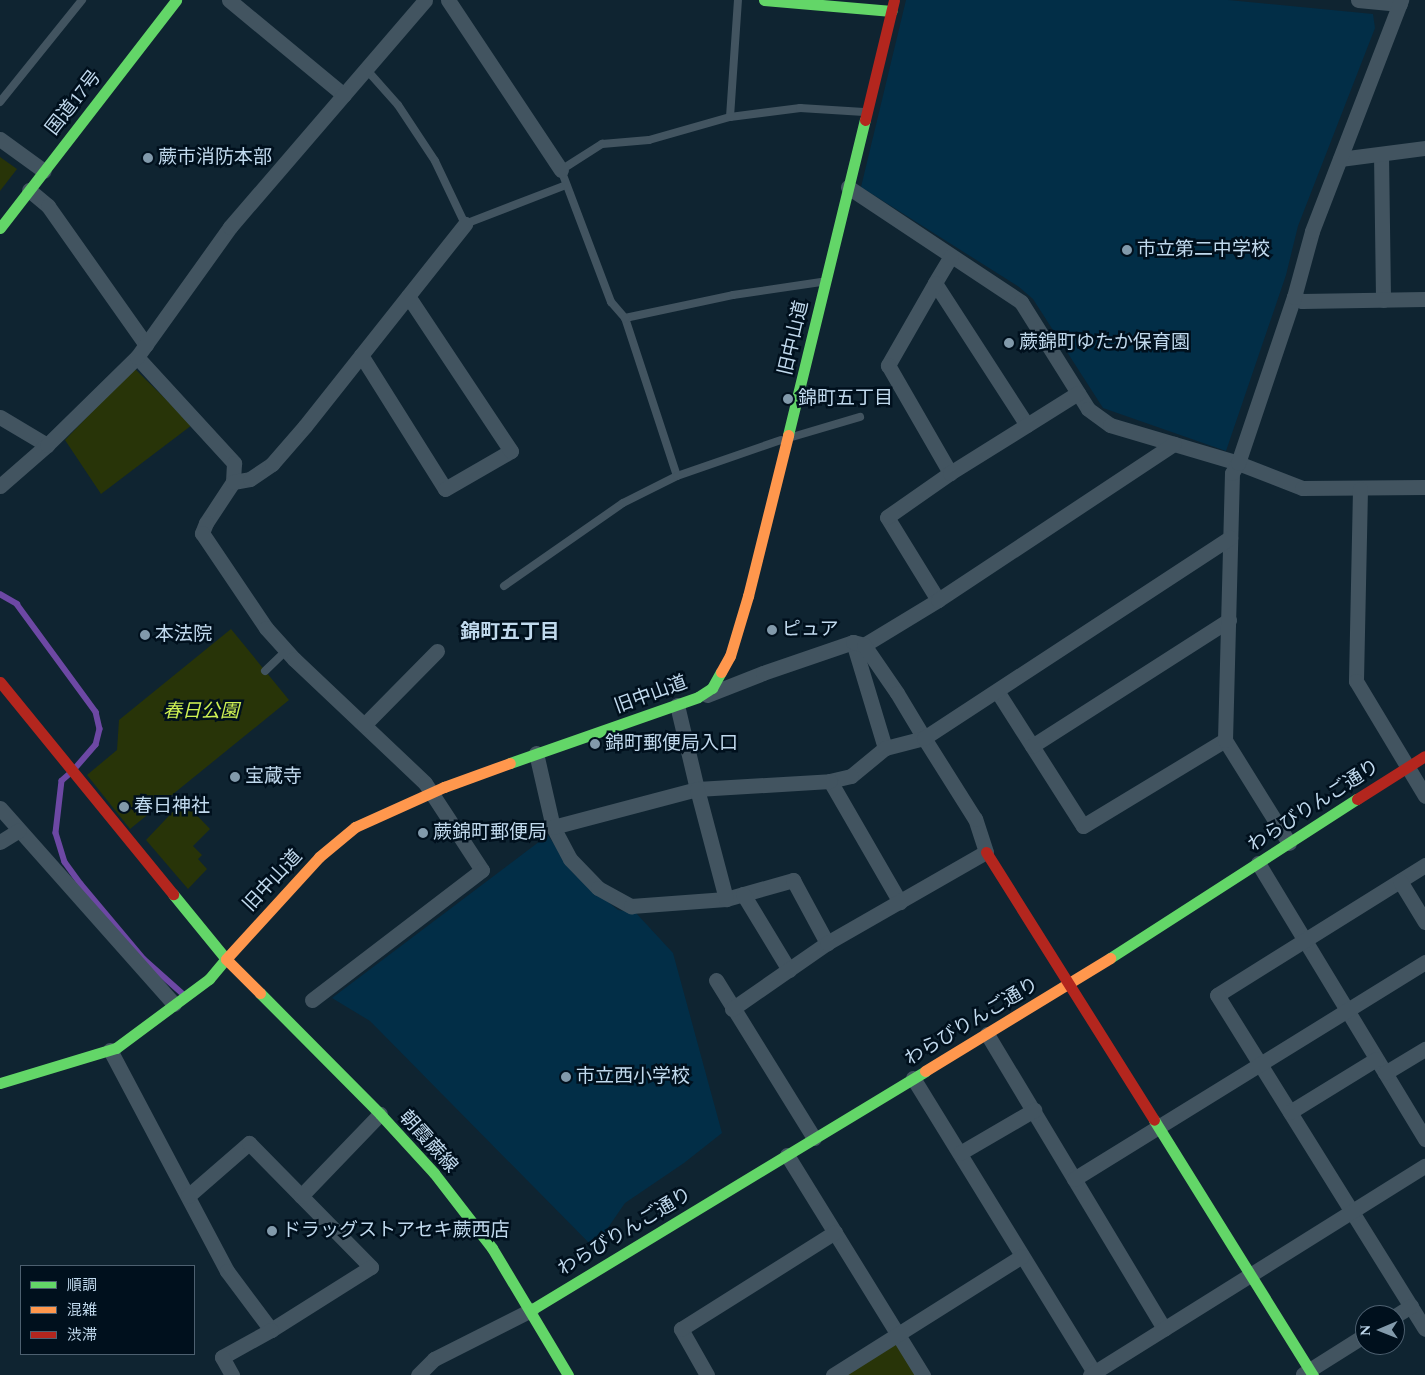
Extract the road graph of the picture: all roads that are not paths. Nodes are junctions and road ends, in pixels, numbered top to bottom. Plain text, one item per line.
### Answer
1 (82, 0) edge
2 (176, 0) edge
3 (229, 0) edge
4 (425, 0) edge
5 (448, 0) edge
6 (738, 0) edge
7 (764, 0) edge
8 (1358, 0) edge
9 (826, 2) edge
10 (1400, 2) edge
11 (893, 6) edge
12 (366, 69) junction
13 (344, 95) junction
14 (0, 102) edge
15 (866, 112) junction
16 (730, 117) junction
17 (0, 139) edge
18 (1425, 148) edge
19 (1381, 154) junction
20 (1340, 159) junction
21 (44, 170) junction
22 (560, 170) junction
23 (566, 185) junction
24 (848, 187) junction
25 (29, 190) junction
26 (465, 224) junction
27 (0, 228) edge
28 (952, 256) junction
29 (825, 281) junction
30 (935, 283) junction
31 (408, 296) junction
32 (1294, 297) junction
33 (1425, 299) edge
34 (1383, 300) junction
35 (624, 318) junction
36 (142, 351) junction
37 (361, 355) junction
38 (1078, 393) junction
39 (0, 417) edge
40 (860, 417) dead end
41 (1027, 425) junction
42 (788, 438) junction
43 (1174, 444) junction
44 (47, 445) junction
45 (1238, 463) junction
46 (950, 473) junction
47 (677, 476) junction
48 (234, 482) junction
49 (0, 486) edge
50 (1425, 487) edge
51 (1360, 488) junction
52 (1230, 538) junction
53 (504, 586) dead end
54 (938, 600) junction
55 (1229, 620) junction
56 (859, 644) junction
57 (286, 651) junction
58 (437, 651) dead end
59 (265, 671) dead end
60 (0, 682) edge
61 (997, 691) junction
62 (698, 698) junction
63 (677, 705) junction
64 (364, 725) junction
65 (924, 738) junction
66 (1225, 740) junction
67 (1032, 746) junction
68 (885, 748) junction
69 (536, 753) junction
70 (1425, 756) edge
71 (1407, 767) junction
72 (830, 781) junction
73 (697, 789) junction
74 (431, 792) junction
75 (1425, 796) edge
76 (0, 808) edge
77 (552, 828) junction
78 (19, 830) junction
79 (0, 842) edge
80 (1289, 843) junction
81 (986, 852) junction
82 (1258, 863) junction
83 (1425, 865) edge
84 (1400, 881) junction
85 (743, 894) junction
86 (726, 899) junction
87 (900, 902) junction
88 (1425, 922) edge
89 (1304, 940) junction
90 (827, 943) junction
91 (226, 959) junction
92 (1425, 962) edge
93 (789, 970) junction
94 (716, 980) dead end
95 (1067, 985) junction
96 (312, 1000) dead end
97 (174, 1004) junction
98 (732, 1009) junction
99 (1346, 1010) junction
100 (987, 1034) junction
101 (1425, 1049) edge
102 (110, 1050) junction
103 (1376, 1059) junction
104 (1261, 1064) junction
105 (1385, 1073) junction
106 (913, 1078) junction
107 (0, 1083) edge
108 (1034, 1110) junction
109 (1290, 1112) junction
110 (380, 1114) junction
111 (1157, 1128) junction
112 (814, 1138) junction
113 (1425, 1139) edge
114 (960, 1153) junction
115 (787, 1155) junction
116 (1425, 1166) edge
117 (1074, 1179) junction
118 (188, 1196) junction
119 (302, 1196) junction
120 (1352, 1212) junction
121 (835, 1232) junction
122 (1022, 1256) junction
123 (1251, 1276) junction
124 (1411, 1306) junction
125 (531, 1310) junction
126 (1405, 1310) edge
127 (1164, 1329) junction
128 (1425, 1329) edge
129 (271, 1330) junction
130 (900, 1335) junction
131 (1355, 1341) edge
132 (1308, 1373) edge
133 (1092, 1374) edge
134 (232, 1375) edge
135 (418, 1375) edge
136 (568, 1375) edge
137 (708, 1375) edge
138 (833, 1375) edge
139 (924, 1375) edge

1 - 14 lane
2 - 21 main road, 国道17号
3 - 13 street
4 - 12 street
5 - 22 street
6 - 16 lane
7 - 9 main road
8 - 10 street
9 - 11 main road
10 - 20 street
11 - 15 main road, 旧中山道
12 - 13 street
12 - 26 lane
13 - 36 street
15 - 16 lane
15 - 24 main road, 旧中山道
16 - 22 lane
17 - 21 street
18 - 19 street
19 - 20 street
19 - 34 street
20 - 32 street
21 - 25 main road, 国道17号
22 - 23 lane
23 - 26 lane
23 - 35 lane
24 - 28 street
24 - 29 main road, 旧中山道
25 - 27 main road, 国道17号
25 - 36 street
26 - 31 street
28 - 30 street
28 - 38 street
29 - 35 lane
29 - 42 main road, 旧中山道
30 - 41 street
30 - 46 street
31 - 37 street
31 - 37 street
32 - 34 street
32 - 45 street
33 - 34 street
35 - 47 lane
36 - 44 street
36 - 48 street
37 - 48 street
38 - 41 street
38 - 43 street
39 - 44 street
40 - 42 lane
41 - 46 street
42 - 47 lane
42 - 62 main road, 旧中山道
43 - 45 street
43 - 54 street
44 - 49 street
45 - 51 street
45 - 52 street
46 - 54 street
47 - 53 lane
48 - 57 street
50 - 51 street
51 - 71 street
52 - 55 street
52 - 61 street
54 - 56 street
55 - 66 street
55 - 67 street
56 - 62 street
56 - 65 street
56 - 68 street
57 - 59 lane
57 - 64 street
58 - 64 street
60 - 91 main road, 朝霞蕨線
61 - 65 street
61 - 67 street
62 - 63 main road, 旧中山道
63 - 69 main road, 旧中山道
63 - 73 street
64 - 74 street
65 - 68 street
65 - 81 street
66 - 67 street
66 - 80 street
68 - 72 street
69 - 74 main road, 旧中山道
69 - 77 street
70 - 71 main road, わらびりんご通り
71 - 75 street
71 - 80 main road, わらびりんご通り
72 - 73 street
72 - 87 street
73 - 77 street
73 - 86 street
74 - 91 main road, 旧中山道
74 - 96 street
76 - 78 street
77 - 86 street
78 - 79 street
78 - 97 street
80 - 82 main road, わらびりんご通り
81 - 87 street
81 - 95 main road
82 - 89 street
82 - 95 main road, わらびりんご通り
83 - 84 street
84 - 88 street
84 - 89 street
85 - 86 street
85 - 90 street
85 - 93 street
87 - 90 street
89 - 99 street
89 - 104 street
90 - 93 street
91 - 97 main road, 旧中山道
91 - 110 main road, 朝霞蕨線
92 - 99 street
93 - 98 street
94 - 98 street
95 - 100 main road, わらびりんご通り
95 - 111 main road
97 - 102 main road, 旧中山道
98 - 112 street
99 - 103 street
99 - 104 street
100 - 106 main road, わらびりんご通り
100 - 108 street
101 - 105 street
102 - 107 main road, 旧中山道
102 - 118 street
103 - 105 street
103 - 109 street
104 - 109 street
104 - 111 street
105 - 113 street
106 - 112 main road, わらびりんご通り
106 - 114 street
108 - 114 street
108 - 117 street
109 - 120 street
110 - 119 street
110 - 125 main road, 朝霞蕨線
111 - 117 street
111 - 123 main road
112 - 115 main road, わらびりんご通り
114 - 122 street
115 - 121 street
115 - 125 main road, わらびりんご通り
116 - 120 street
117 - 127 street
118 - 119 street
118 - 129 street
119 - 129 street
120 - 123 street
120 - 124 street
121 - 130 street
121 - 137 street
122 - 130 street
122 - 133 street
123 - 127 street
123 - 132 main road
124 - 126 street
124 - 128 street
125 - 135 street
125 - 136 main road, 朝霞蕨線
127 - 133 street
129 - 134 street
130 - 138 street
130 - 139 street
131 - 132 street

